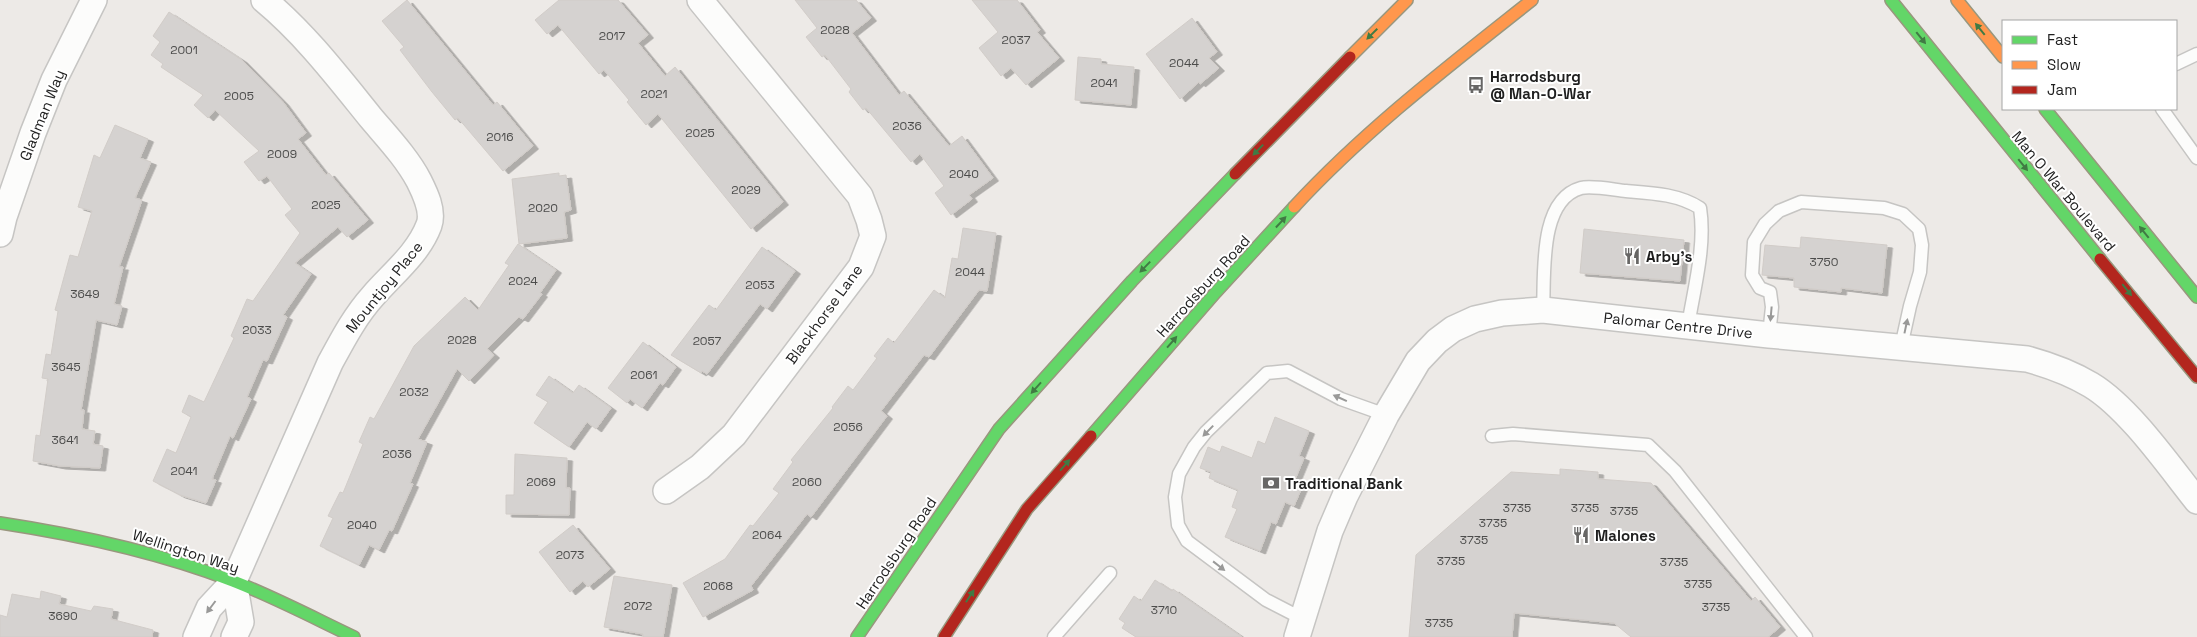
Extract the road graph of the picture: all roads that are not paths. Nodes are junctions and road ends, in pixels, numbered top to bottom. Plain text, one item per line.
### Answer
1 (94, 0) edge
2 (264, 0) edge
3 (700, 0) edge
4 (1407, 0) edge
5 (1532, 0) edge
6 (1891, 0) edge
7 (1957, 0) edge
8 (2197, 54) edge
9 (2002, 56) edge
10 (2177, 64) edge
11 (2046, 110) edge
12 (2163, 110) edge
13 (2197, 158) edge
14 (1, 223) edge
15 (2197, 298) edge
16 (1543, 310) junction
17 (1688, 326) junction
18 (1769, 335) junction
19 (1901, 347) junction
20 (2197, 377) edge
21 (1386, 415) junction
22 (1492, 436) dead end
23 (666, 491) dead end
24 (2197, 501) edge
25 (0, 523) edge
26 (1110, 573) dead end
27 (234, 582) junction
28 (1300, 628) edge
29 (196, 637) edge
30 (234, 637) edge
31 (354, 637) edge
32 (857, 637) edge
33 (944, 637) edge
34 (1054, 637) edge
35 (1806, 637) edge

1 - 14 street, Gladman Way
2 - 27 street, Mountjoy Place
3 - 23 street, Blackhorse Lane
4 -> 32 main road, Harrodsburg Road
33 -> 5 main road, Harrodsburg Road
6 -> 20 main road, Man O War Boulevard
9 -> 7 main road
8 - 10 lane
15 -> 11 main road
12 - 13 lane
16 - 17 street, Palomar Centre Drive
16 - 17 lane
16 - 21 street, Palomar Centre Drive
17 - 18 street, Palomar Centre Drive
18 - 19 street, Palomar Centre Drive
19 -> 18 lane
19 - 24 street, Palomar Centre Drive
21 - 28 street, Palomar Centre Drive
21 -> 28 lane
22 - 35 lane
25 - 27 main road, Wellington Way
26 - 34 lane
27 -> 29 street
27 - 30 street
27 - 31 main road, Wellington Way

